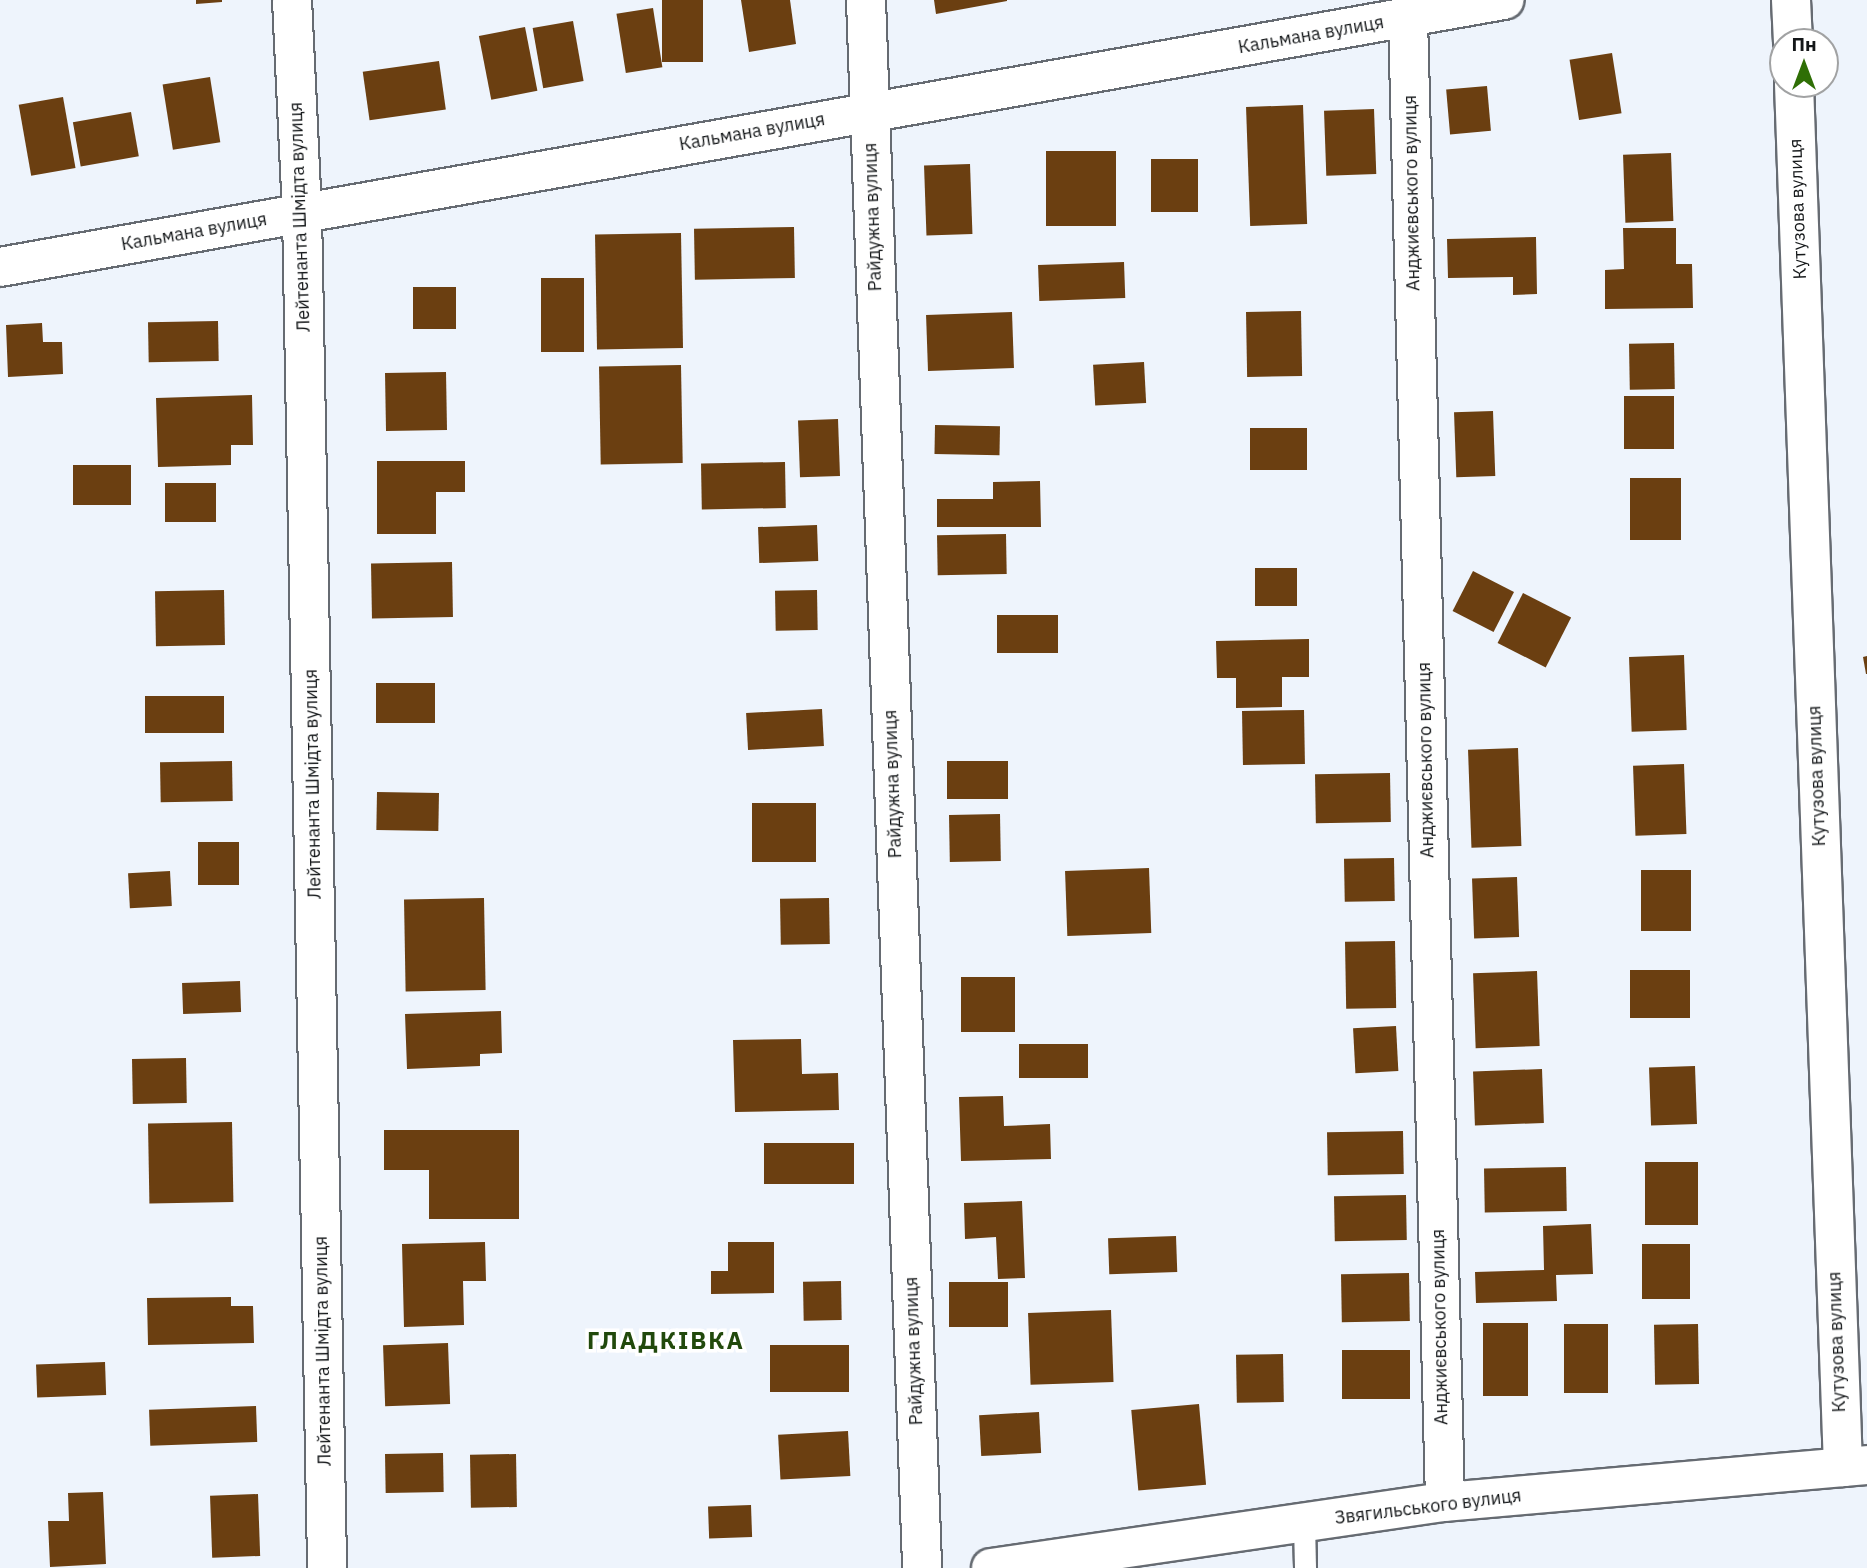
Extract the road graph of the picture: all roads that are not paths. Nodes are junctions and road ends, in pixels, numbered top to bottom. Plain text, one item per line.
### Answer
1 (292, 0) edge
2 (866, 0) edge
3 (1504, 0) edge
4 (1791, 0) edge
5 (1407, 9) edge
6 (1792, 28) edge
7 (1795, 98) edge
8 (869, 111) junction
9 (302, 212) junction
10 (0, 267) edge
11 (1855, 1466) edge
12 (1445, 1502) junction
13 (1304, 1522) junction
14 (327, 1568) edge
15 (922, 1568) edge
16 (990, 1568) edge
17 (1305, 1568) edge

1 - 9 street, Лейтенанта Шмідта вулиця
2 - 8 street, Райдужна вулиця
3 - 5 street, Кальмана вулиця
4 - 6 street
5 - 8 street, Кальмана вулиця
5 - 12 street, Анджиєвського вулиця
7 - 11 street, Кутузова вулиця
8 - 9 street, Кальмана вулиця
8 - 15 street, Райдужна вулиця
9 - 10 street, Кальмана вулиця
9 - 14 street, Лейтенанта Шмідта вулиця
11 - 12 street, Звягильського вулиця
12 - 13 street, Звягильського вулиця
13 - 16 street, Звягильського вулиця
13 - 17 lane

